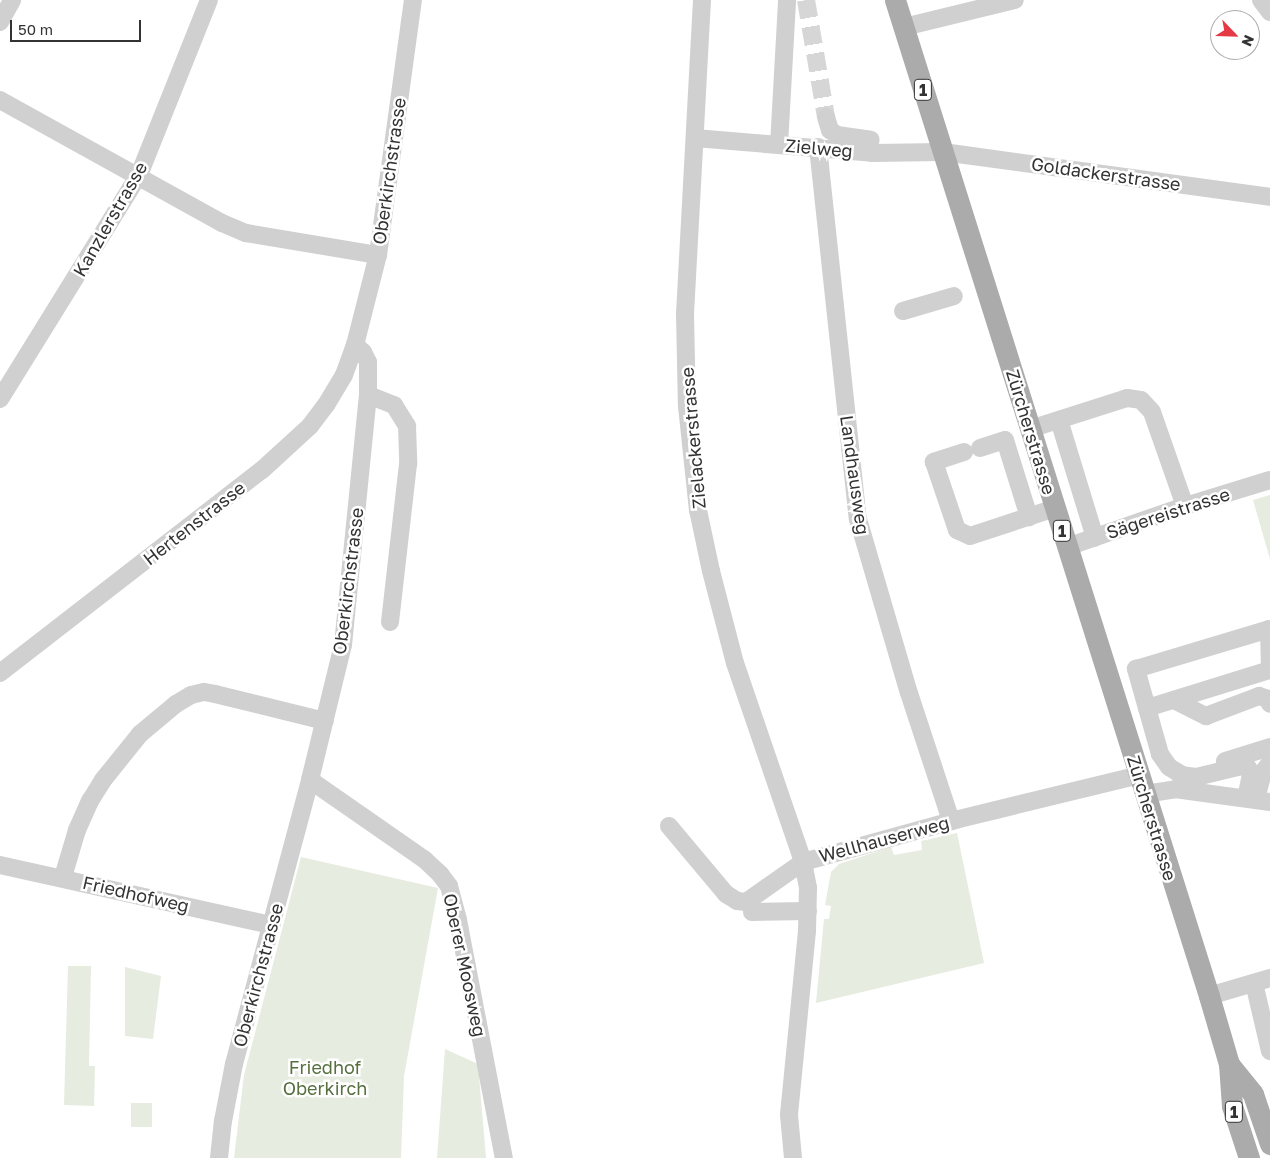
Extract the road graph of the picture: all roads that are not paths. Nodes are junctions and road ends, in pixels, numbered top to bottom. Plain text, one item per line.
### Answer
1 (12, 0) edge
2 (209, 0) edge
3 (413, 0) edge
4 (702, 0) edge
5 (787, 0) edge
6 (895, 0) edge
7 (1261, 0) edge
8 (1005, 1) edge
9 (1270, 12) edge
10 (0, 22) edge
11 (904, 27) junction
12 (0, 100) edge
13 (826, 117) tunnel mouth
14 (695, 138) junction
15 (871, 140) dead end
16 (780, 145) junction
17 (818, 147) junction
18 (943, 152) junction
19 (139, 175) junction
20 (1270, 197) edge
21 (378, 254) junction
22 (954, 296) dead end
23 (903, 311) dead end
24 (355, 346) junction
25 (368, 395) junction
26 (0, 399) edge
27 (1059, 420) junction
28 (1030, 429) junction
29 (1270, 480) edge
30 (1185, 506) junction
31 (1055, 508) junction
32 (1030, 517) junction
33 (1095, 538) junction
34 (1067, 548) junction
35 (390, 622) dead end
36 (1269, 629) edge
37 (1270, 670) edge
38 (0, 673) edge
39 (1174, 700) junction
40 (1270, 704) edge
41 (1152, 707) junction
42 (325, 721) junction
43 (1270, 747) edge
44 (1270, 763) edge
45 (310, 780) junction
46 (1142, 785) junction
47 (1257, 800) edge
48 (951, 821) junction
49 (669, 826) dead end
50 (803, 862) junction
51 (0, 865) edge
52 (63, 877) junction
53 (808, 911) junction
54 (752, 912) dead end
55 (271, 925) junction
56 (1262, 981) edge
57 (1209, 996) junction
58 (1270, 1051) edge
59 (1229, 1064) junction
60 (1270, 1144) edge
61 (219, 1158) edge
62 (504, 1158) edge
63 (793, 1158) edge
64 (1249, 1158) edge

1 - 10 street
2 - 19 street, Kanzlerstrasse
3 - 21 street, Oberkirchstrasse
4 - 14 street, Zielackerstrasse
5 - 16 street
6 - 11 main road, Zürcherstrasse / 1
7 - 9 street
8 - 11 street
11 - 18 main road, Zürcherstrasse / 1
12 - 19 street
13 - 15 street
14 - 16 street, Zielweg
14 - 50 street, Zielackerstrasse
16 - 17 street, Zielweg
17 - 18 street, Zielweg
17 - 48 street, Landhausweg
18 - 20 street, Goldackerstrasse
18 - 28 main road, Zürcherstrasse / 1
19 - 21 street
19 - 26 street, Kanzlerstrasse
21 - 24 street, Oberkirchstrasse
22 - 23 street
24 - 25 street, Oberkirchstrasse
24 - 38 street, Hertenstrasse
25 - 35 street
25 - 42 street, Oberkirchstrasse
27 - 28 street
27 - 30 street
27 - 33 street
28 - 31 main road, Zürcherstrasse / 1
29 - 30 street, Sägereistrasse
30 - 33 street, Sägereistrasse
31 - 32 street
31 - 34 main road, Zürcherstrasse / 1
32 - 32 street
33 - 34 street, Sägereistrasse
34 - 46 main road, Zürcherstrasse / 1
36 - 37 street
36 - 41 street
37 - 39 street
39 - 40 street
39 - 41 street
41 - 43 street
41 - 47 street
42 - 45 street, Oberkirchstrasse
42 - 52 street
44 - 47 street
45 - 55 street, Oberkirchstrasse
45 - 62 street, Oberer Moosweg
46 - 47 street, Wellhauserweg
46 - 48 street, Wellhauserweg
46 - 57 main road, Zürcherstrasse / 1
48 - 50 street, Wellhauserweg
49 - 50 street
50 - 53 street, Wellhauserweg
51 - 52 street, Friedhofweg
52 - 55 street, Friedhofweg
53 - 54 street
53 - 63 street, Wellhauserweg
55 - 61 street, Oberkirchstrasse
56 - 57 street
56 - 58 street
57 - 59 main road, Zürcherstrasse / 1
59 - 60 main road, Zürcherstrasse / 1
59 - 64 main road, Zürcherstrasse / 1

